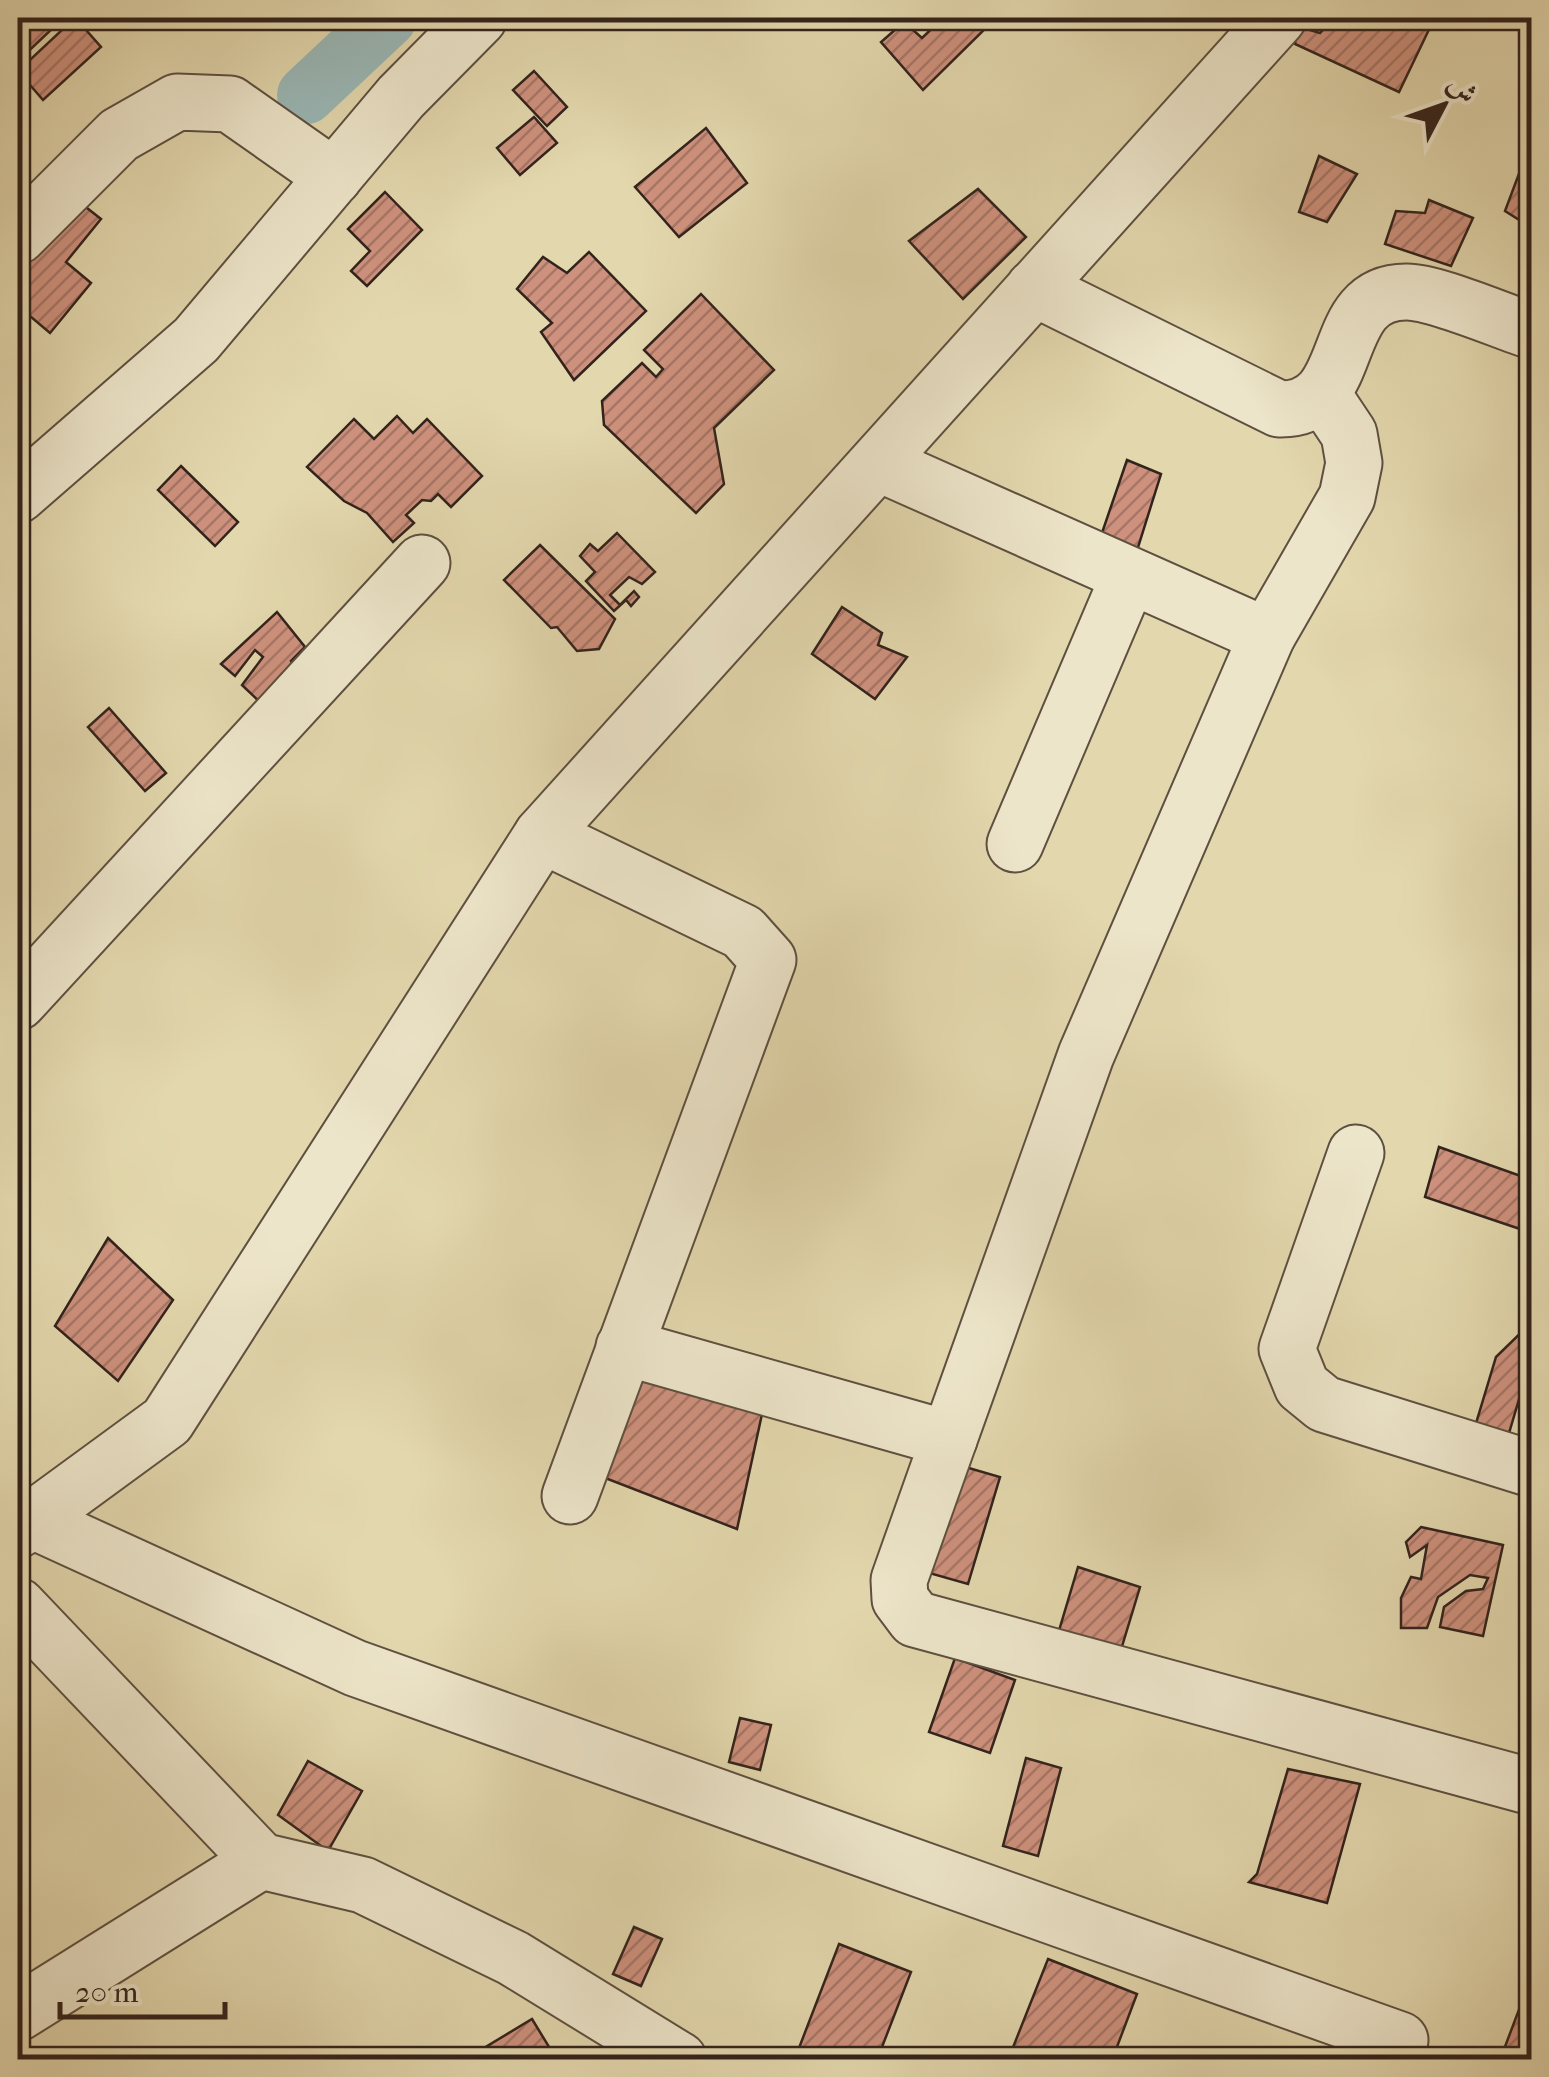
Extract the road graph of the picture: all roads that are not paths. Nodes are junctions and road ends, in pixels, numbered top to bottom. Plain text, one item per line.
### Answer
1 (479, 18) edge
2 (1278, 18) edge
3 (334, 177) junction
4 (18, 236) edge
5 (1034, 288) junction
6 (1532, 331) edge
7 (1323, 395) junction
8 (878, 463) junction
9 (18, 495) edge
10 (422, 563) dead end
11 (1129, 576) junction
12 (1267, 636) junction
13 (542, 836) junction
14 (1015, 844) dead end
15 (18, 1002) edge
16 (1356, 1153) dead end
17 (624, 1347) junction
18 (949, 1439) junction
19 (1532, 1469) edge
20 (570, 1496) dead end
21 (24, 1525) edge
22 (18, 1606) edge
23 (1532, 1787) edge
24 (261, 1861) junction
25 (18, 2013) edge
26 (679, 2060) edge
27 (1396, 2060) edge

1 - 3 street
2 - 5 street
3 - 4 street
3 - 9 street
5 - 7 street
5 - 8 street
6 - 7 street
7 - 12 street
8 - 11 street
8 - 13 street
10 - 15 street
11 - 12 street
11 - 14 street
12 - 18 street
13 - 17 street
13 - 21 street
16 - 19 street
17 - 18 street
17 - 20 street
18 - 23 street
21 - 27 street
22 - 24 street
24 - 25 street
24 - 26 street

